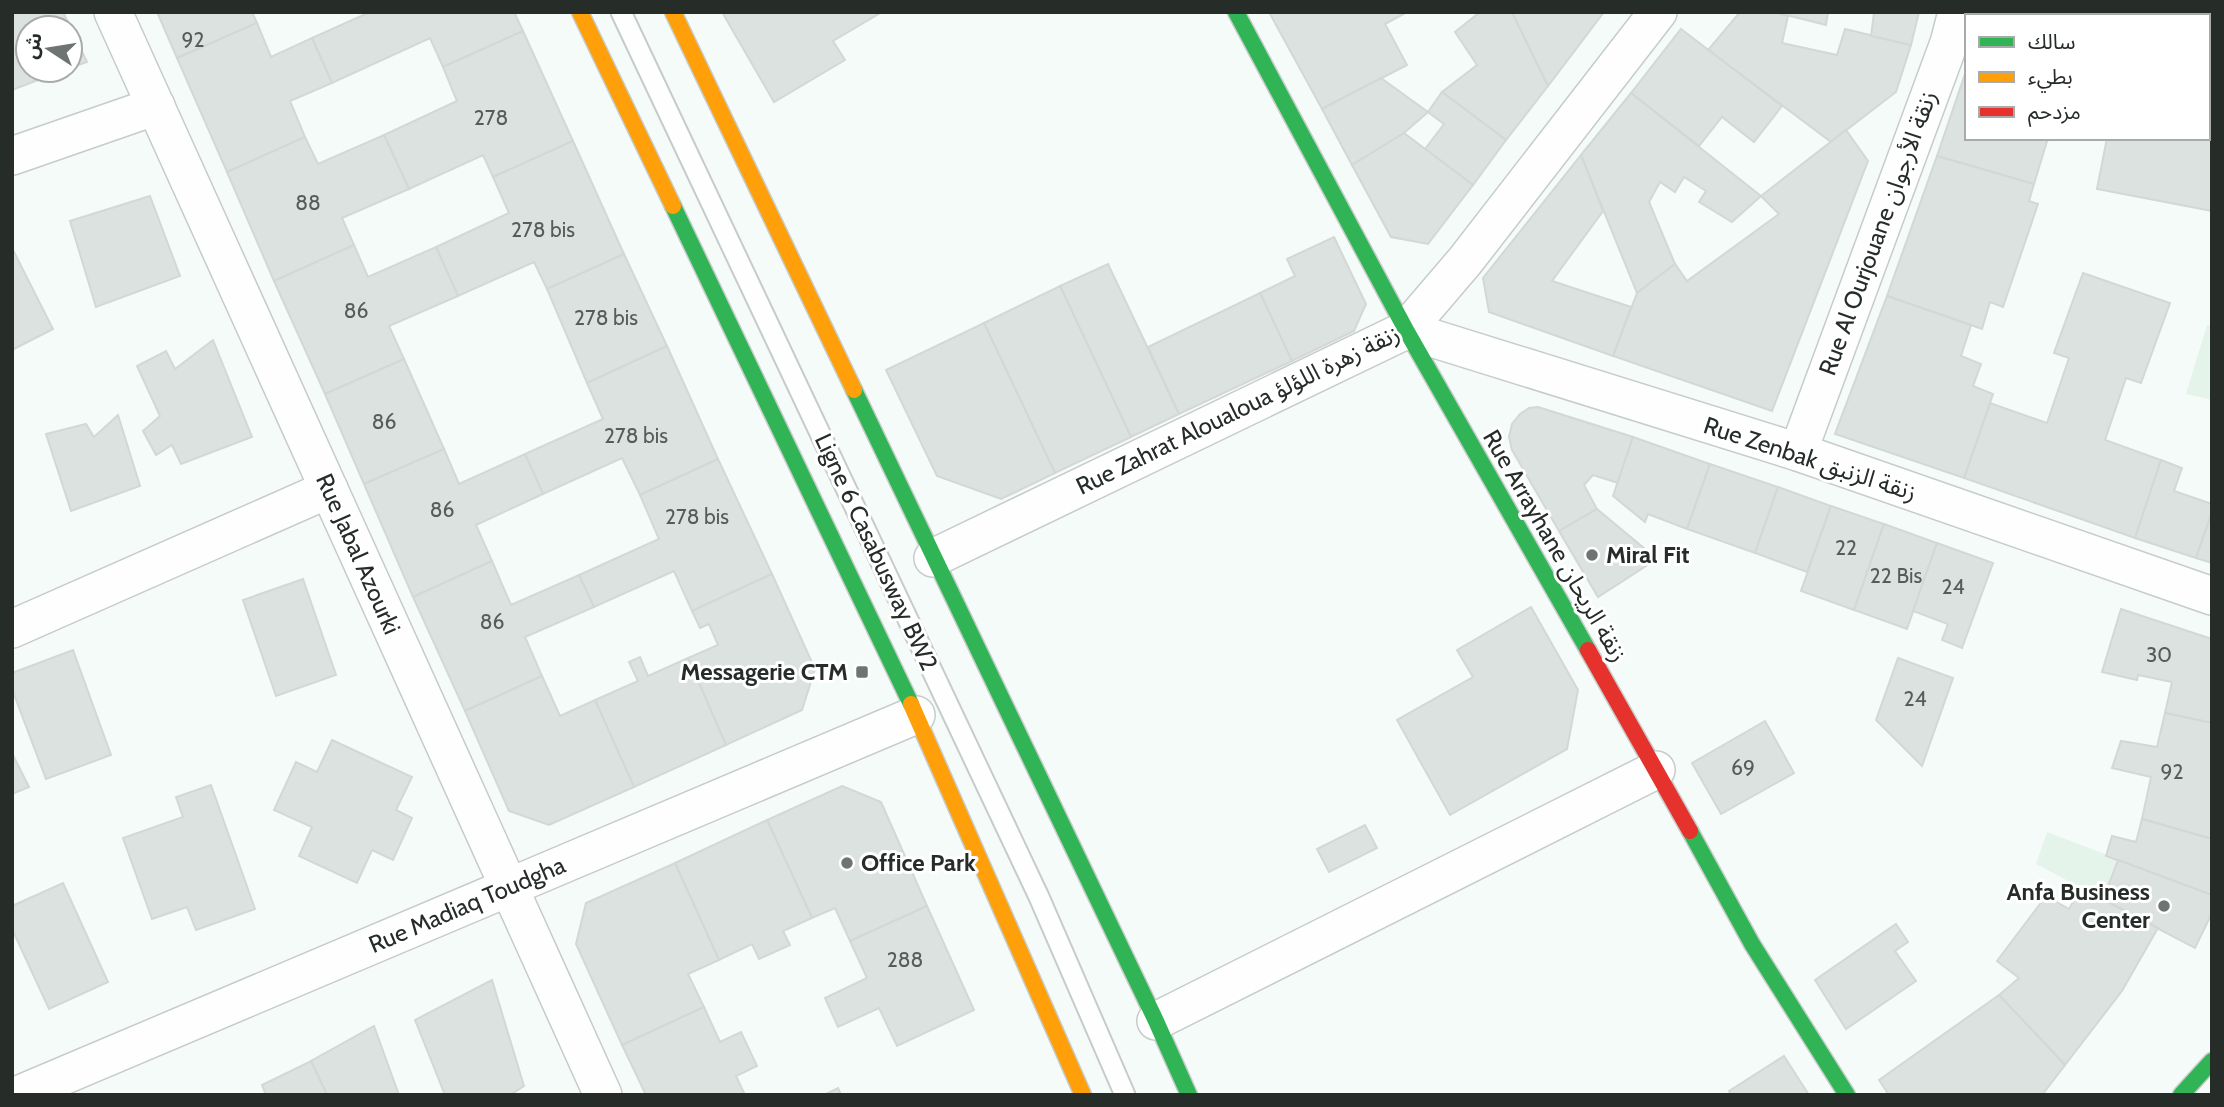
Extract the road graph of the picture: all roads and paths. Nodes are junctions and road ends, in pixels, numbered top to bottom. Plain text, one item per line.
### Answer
1 (113, 12) edge
2 (580, 12) edge
3 (621, 12) edge
4 (673, 12) edge
5 (1236, 12) edge
6 (1658, 12) edge
7 (1957, 12) edge
8 (156, 106) junction
9 (12, 156) edge
10 (1406, 330) junction
11 (1798, 452) junction
12 (329, 489) junction
13 (933, 558) junction
14 (2212, 596) edge
15 (12, 629) edge
16 (916, 715) junction
17 (1656, 770) junction
18 (509, 887) junction
19 (1156, 1021) junction
20 (2212, 1061) edge
21 (19, 1095) edge
22 (603, 1095) edge
23 (1083, 1095) edge
24 (1125, 1095) edge
25 (1189, 1095) edge
26 (1847, 1095) edge
27 (2181, 1095) edge

1 - 8 street, Rue Jabal Azourki
2 - 16 main road
3 - 24 lane, Ligne 6 Casabusway BW2
4 - 13 main road
5 - 10 main road, Rue Arrayhane زنقة الريحان
6 - 10 street, Rue Zahrat Aloualoua زنقة زهرة اللؤلؤ
7 - 11 street, Rue Al Ourjouane زنقة الأرجوان
8 - 9 street
8 - 12 street, Rue Jabal Azourki
10 - 11 street, Rue Zenbak زنقة الزنبق
10 - 13 street, Rue Zahrat Aloualoua زنقة زهرة اللؤلؤ
10 - 17 main road, Rue Arrayhane زنقة الريحان
11 - 14 street, Rue Zenbak زنقة الزنبق
12 - 15 street
12 - 18 street, Rue Jabal Azourki
13 - 19 main road
16 - 18 street, Rue Madiaq Toudgha
16 - 23 main road
17 - 19 street
17 - 26 main road, Rue Arrayhane زنقة الريحان
18 - 21 street, Rue Madiaq Toudgha
18 - 22 street, Rue Jabal Azourki
19 - 25 main road
20 - 27 main road

